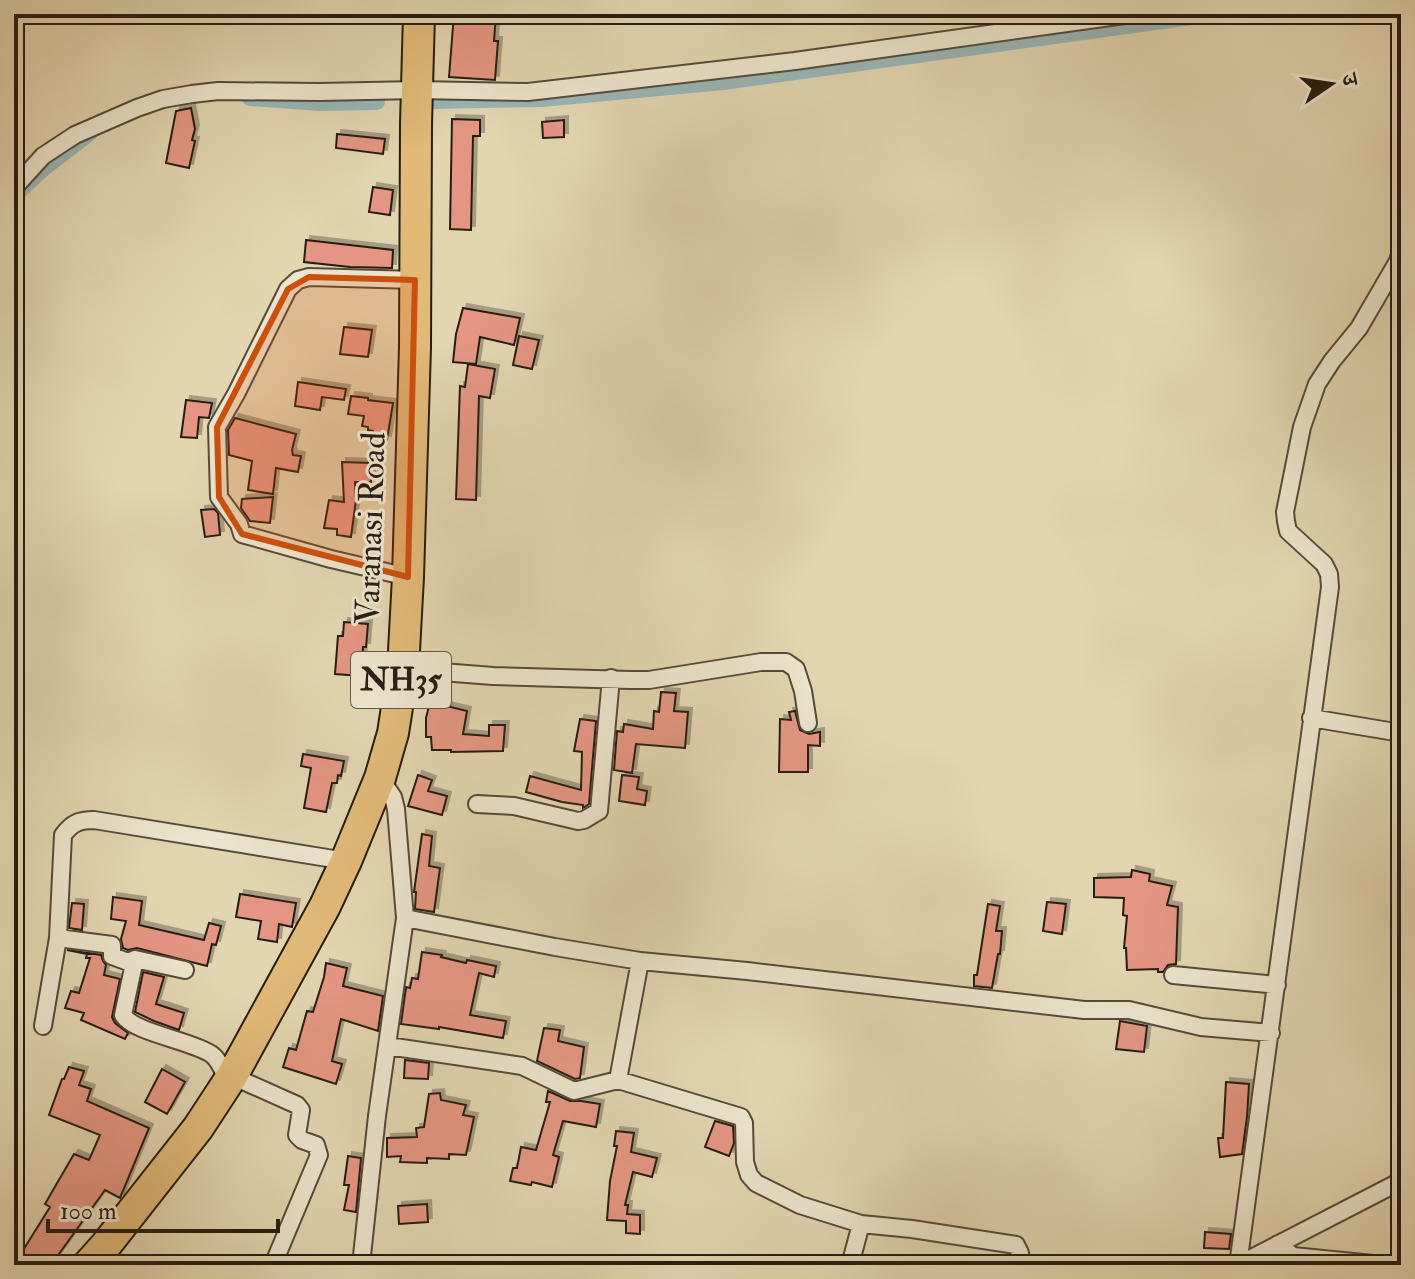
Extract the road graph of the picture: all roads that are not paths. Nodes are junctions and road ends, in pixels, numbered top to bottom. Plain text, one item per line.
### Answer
1 (419, 14) edge
2 (1132, 14) edge
3 (417, 104) junction
4 (14, 188) edge
5 (1401, 251) edge
6 (415, 280) junction
7 (408, 577) junction
8 (403, 669) junction
9 (611, 678) junction
10 (1311, 718) junction
11 (808, 723) dead end
12 (1401, 733) edge
13 (380, 778) junction
14 (477, 804) dead end
15 (346, 861) junction
16 (405, 918) junction
17 (58, 938) junction
18 (135, 959) junction
19 (640, 961) junction
20 (185, 970) dead end
21 (1173, 975) dead end
22 (1277, 985) junction
23 (43, 1026) dead end
24 (1271, 1033) junction
25 (388, 1046) junction
26 (230, 1079) junction
27 (618, 1080) junction
28 (1401, 1181) edge
29 (861, 1224) junction
30 (1278, 1244) junction
31 (88, 1265) edge
32 (273, 1265) edge
33 (361, 1265) edge
34 (850, 1265) edge
35 (1020, 1265) edge
36 (1238, 1265) edge
37 (1383, 1265) edge

1 - 3 highway, Varanasi Road / NH35
2 - 3 street
3 - 4 street
3 - 6 highway, Varanasi Road / NH35
5 - 10 street
6 - 7 highway, Varanasi Road / NH35
6 - 7 street
7 - 8 highway, Varanasi Road / NH35
8 - 9 street
8 - 13 highway, Varanasi Road / NH35
9 - 11 street
9 - 14 street
10 - 12 street
10 - 22 street
13 - 15 highway, Varanasi Road / NH35
13 - 16 street
15 - 17 street
15 - 26 highway, Varanasi Road / NH35
16 - 19 street
16 - 25 street
17 - 18 street
17 - 23 street
18 - 20 street
18 - 26 street
19 - 24 street
19 - 27 street
21 - 22 street
22 - 24 street
24 - 36 street
25 - 27 street
25 - 33 street
26 - 31 highway, Varanasi Road / NH35
26 - 32 street
27 - 29 street
28 - 30 street
29 - 34 street
29 - 35 street
30 - 36 street
30 - 37 street

